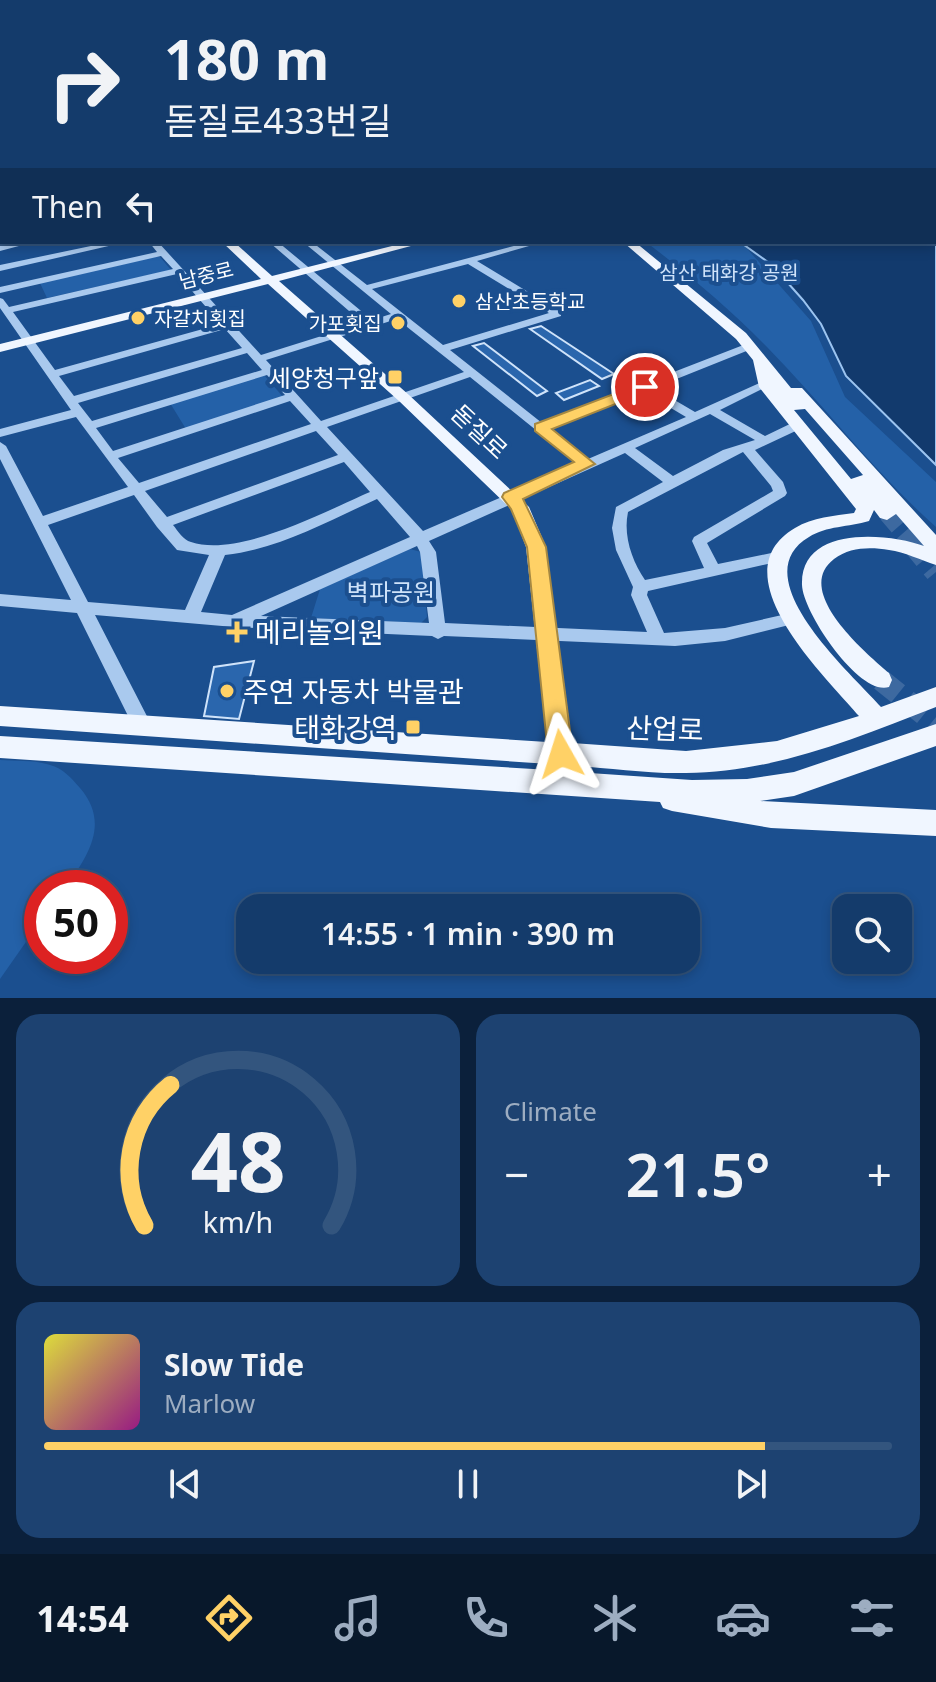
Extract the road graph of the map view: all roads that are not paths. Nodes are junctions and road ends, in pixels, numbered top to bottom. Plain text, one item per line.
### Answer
1 (20, 244) edge
2 (113, 244) edge
3 (155, 244) edge
4 (229, 244) edge
5 (276, 244) edge
6 (310, 244) edge
7 (413, 244) edge
8 (532, 244) edge
9 (630, 244) edge
10 (0, 248) edge
11 (163, 253) junction
12 (470, 261) junction
13 (335, 264) junction
14 (0, 268) edge
15 (308, 270) junction
16 (178, 271) junction
17 (270, 280) junction
18 (366, 288) junction
19 (0, 290) edge
20 (202, 297) junction
21 (4, 306) edge
22 (399, 315) junction
23 (726, 322) junction
24 (370, 324) junction
25 (227, 325) junction
26 (333, 336) junction
27 (29, 340) junction
28 (0, 348) edge
29 (442, 349) junction
30 (754, 351) junction
31 (253, 354) junction
32 (269, 371) junction
33 (472, 373) junction
34 (53, 374) junction
35 (764, 384) junction
36 (645, 387) junction
37 (292, 397) junction
38 (404, 398) junction
39 (76, 406) junction
40 (712, 410) junction
41 (695, 417) junction
42 (798, 425) junction
43 (89, 426) junction
44 (319, 427) junction
45 (541, 428) junction
46 (0, 433) edge
47 (756, 443) junction
48 (0, 446) edge
49 (625, 447) junction
50 (110, 456) junction
51 (346, 457) junction
52 (586, 464) junction
53 (6, 470) edge
54 (672, 482) junction
55 (136, 490) junction
56 (379, 493) junction
57 (511, 497) junction
58 (887, 514) tunnel mouth
59 (41, 522) junction
60 (162, 524) junction
61 (420, 538) junction
62 (936, 547) edge
63 (219, 551) junction
64 (781, 556) junction
65 (936, 560) edge
66 (713, 571) junction
67 (641, 587) junction
68 (0, 600) edge
69 (84, 608) junction
70 (190, 617) junction
71 (791, 619) junction
72 (234, 621) junction
73 (438, 632) junction
74 (549, 637) junction
75 (658, 639) junction
76 (881, 680) tunnel mouth
77 (932, 697) edge
78 (0, 716) edge
79 (876, 719) junction
80 (143, 726) junction
81 (936, 735) edge
82 (0, 747) edge
83 (561, 754) junction
84 (564, 783) junction
85 (635, 788) junction
86 (936, 823) edge

1 - 10 street
2 - 14 street
3 - 11 street
4 - 17 main road, 돋질로
5 - 15 street
6 - 13 street
7 - 13 main road, 남중로
8 - 12 street
9 - 23 main road
11 - 16 street
11 - 19 street
12 - 18 street
12 - 29 street
13 - 15 main road, 남중로
13 - 18 street
15 - 17 main road, 남중로
15 - 24 street
16 - 20 street
16 - 21 street
17 - 20 main road, 남중로
17 - 26 main road, 돋질로
18 - 22 street
20 - 25 street
20 - 27 main road, 남중로
21 - 27 street
22 - 24 street
22 - 29 street
23 - 30 main road
23 - 62 main road
24 - 26 street
25 - 31 street
25 - 34 street
26 - 31 street
26 - 38 main road, 돋질로
27 - 28 main road, 남중로
27 - 34 street
29 - 33 street
30 - 35 main road
30 - 36 street
30 - 58 main road
31 - 32 street
31 - 39 street
32 - 37 street
32 - 43 street
33 - 38 street
33 - 45 street
34 - 39 street
35 - 40 street
35 - 42 main road
36 - 41 street
36 - 45 street
37 - 44 street
37 - 50 street
38 - 44 street
38 - 57 main road, 돋질로
39 - 43 street
39 - 46 street
40 - 41 street
40 - 47 street
41 - 49 street
42 - 47 street
42 - 64 main road
43 - 50 street
44 - 51 street
44 - 55 street
45 - 52 street
47 - 54 street
47 - 66 street
48 - 53 street
49 - 52 street
49 - 54 street
50 - 55 street
51 - 56 street
51 - 60 street
52 - 57 street
53 - 59 street
54 - 67 street
55 - 59 street
55 - 60 street
56 - 61 street
56 - 63 street
57 - 61 street
57 - 74 main road, 돋질로
59 - 69 street
60 - 63 street
61 - 72 street
61 - 73 street
63 - 70 street
64 - 66 street
64 - 71 main road
65 - 76 main road
66 - 67 street
67 - 75 street
68 - 69 street
69 - 70 street
69 - 80 street
70 - 72 street
71 - 75 street
71 - 79 main road
72 - 73 street
73 - 74 street
74 - 75 street
74 - 83 main road, 돋질로
77 - 79 main road, 산업로
78 - 80 main road, 산업로
79 - 83 main road, 산업로
80 - 83 main road, 산업로
81 - 85 main road
82 - 84 main road
83 - 84 main road, 돋질로
84 - 85 main road
85 - 86 main road

